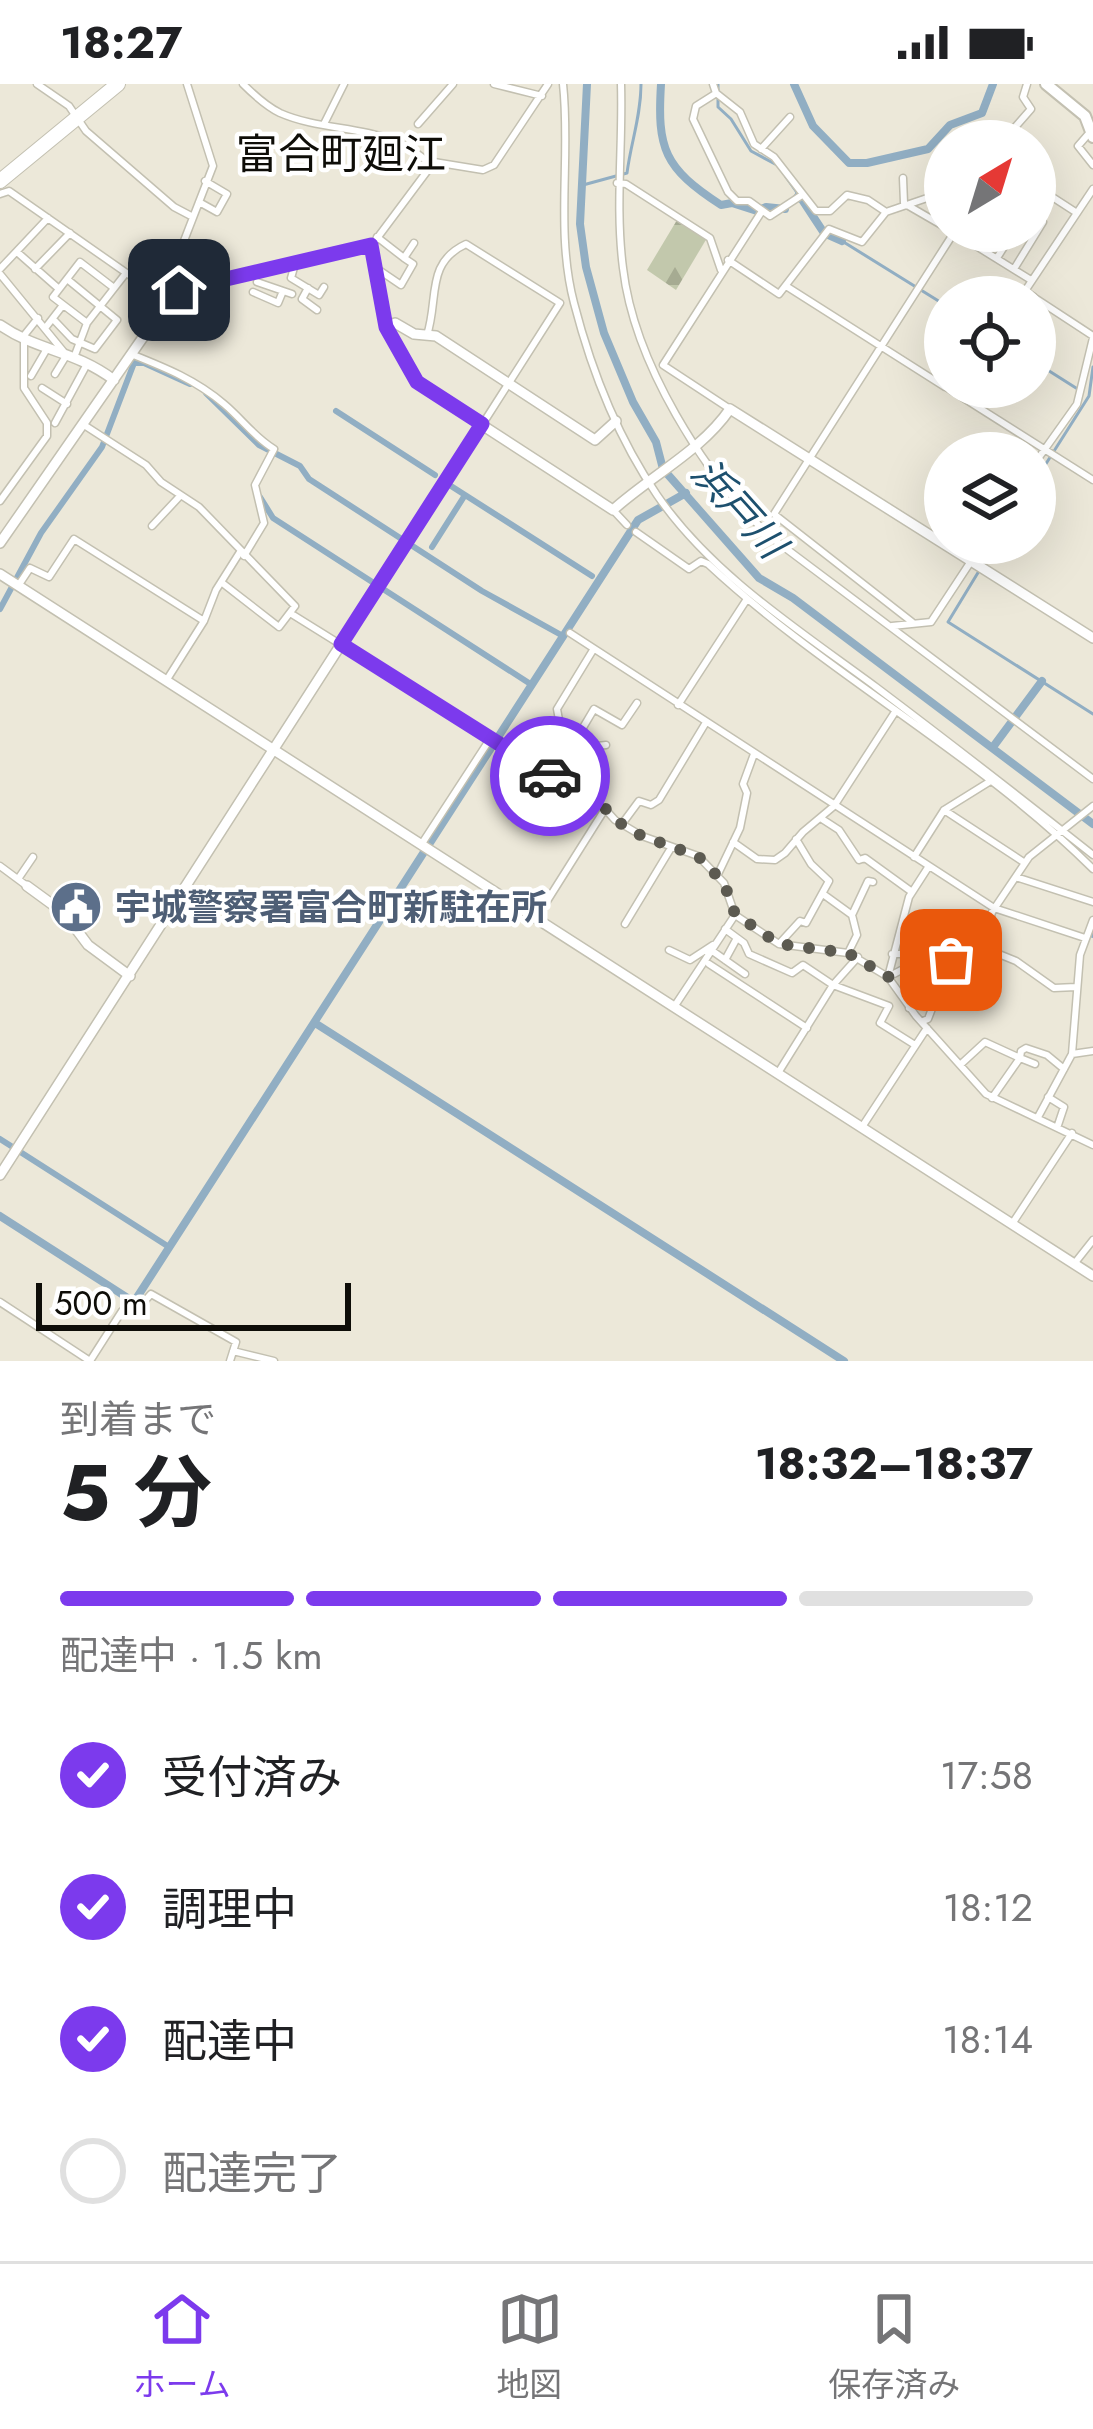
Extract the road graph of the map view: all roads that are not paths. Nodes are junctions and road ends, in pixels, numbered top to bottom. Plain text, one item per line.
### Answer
1 (37, 84) edge
2 (107, 84) edge
3 (118, 84) edge
4 (187, 84) edge
5 (243, 84) edge
6 (344, 84) edge
7 (453, 84) edge
8 (494, 84) edge
9 (548, 84) edge
10 (563, 84) edge
11 (621, 84) edge
12 (1028, 84) edge
13 (1046, 84) edge
14 (714, 88) edge
15 (542, 96) junction
16 (75, 114) junction
17 (790, 117) dead end
18 (1021, 120) edge
19 (324, 124) junction
20 (418, 124) dead end
21 (1092, 131) edge
22 (761, 149) junction
23 (430, 165) junction
24 (1093, 165) edge
25 (0, 177) edge
26 (903, 178) dead end
27 (206, 181) junction
28 (617, 183) junction
29 (1093, 189) edge
30 (0, 194) edge
31 (802, 195) junction
32 (924, 198) edge
33 (1056, 200) edge
34 (200, 202) junction
35 (904, 203) junction
36 (761, 212) junction
37 (886, 212) junction
38 (924, 214) edge
39 (1077, 214) junction
40 (48, 218) junction
41 (193, 218) junction
42 (70, 233) junction
43 (32, 235) junction
44 (374, 241) junction
45 (39, 242) dead end
46 (414, 243) dead end
47 (16, 252) junction
48 (939, 252) edge
49 (986, 252) edge
50 (1001, 252) edge
51 (1024, 252) edge
52 (404, 258) junction
53 (997, 259) junction
54 (728, 260) junction
55 (295, 264) junction
56 (35, 268) junction
57 (376, 268) junction
58 (1014, 269) junction
59 (721, 270) junction
60 (0, 271) edge
61 (126, 273) junction
62 (1025, 276) edge
63 (1035, 276) edge
64 (256, 278) junction
65 (67, 279) junction
66 (786, 286) junction
67 (324, 287) dead end
68 (114, 288) junction
69 (308, 288) junction
70 (59, 289) junction
71 (184, 290) junction
72 (253, 292) junction
73 (170, 300) junction
74 (249, 301) dead end
75 (63, 305) junction
76 (101, 305) junction
77 (317, 310) dead end
78 (1056, 312) edge
79 (38, 317) junction
80 (53, 320) junction
81 (87, 323) junction
82 (0, 325) edge
83 (386, 327) junction
84 (46, 328) junction
85 (428, 335) junction
86 (1093, 337) edge
87 (23, 339) junction
88 (80, 341) junction
89 (48, 347) junction
90 (881, 347) junction
91 (69, 353) junction
92 (131, 354) junction
93 (88, 361) junction
94 (56, 374) dead end
95 (924, 374) edge
96 (31, 376) dead end
97 (113, 380) junction
98 (508, 384) junction
99 (42, 388) dead end
100 (67, 404) junction
101 (980, 408) edge
102 (730, 409) junction
103 (616, 422) junction
104 (56, 423) dead end
105 (83, 424) junction
106 (482, 424) junction
107 (1019, 432) edge
108 (1056, 435) edge
109 (694, 447) junction
110 (1056, 455) edge
111 (809, 461) junction
112 (649, 478) junction
113 (1093, 480) edge
114 (180, 496) junction
115 (0, 500) edge
116 (614, 510) junction
117 (626, 525) dead end
118 (152, 526) dead end
119 (636, 532) dead end
120 (924, 532) edge
121 (0, 543) edge
122 (242, 554) junction
123 (977, 564) joint
124 (0, 574) edge
125 (220, 582) junction
126 (15, 584) junction
127 (747, 599) junction
128 (290, 613) junction
129 (204, 621) junction
130 (912, 622) junction
131 (889, 627) junction
132 (570, 633) dead end
133 (1093, 638) edge
134 (341, 644) junction
135 (593, 649) junction
136 (166, 681) junction
137 (637, 703) dead end
138 (678, 705) junction
139 (895, 712) junction
140 (706, 723) junction
141 (578, 736) junction
142 (494, 741) junction
143 (605, 745) dead end
144 (273, 750) junction
145 (566, 753) junction
146 (754, 754) junction
147 (1093, 779) edge
148 (989, 782) junction
149 (572, 790) junction
150 (834, 806) junction
151 (1093, 806) edge
152 (605, 808) junction
153 (944, 810) junction
154 (822, 819) junction
155 (622, 824) junction
156 (1060, 833) junction
157 (796, 839) junction
158 (733, 842) junction
159 (425, 847) junction
160 (671, 848) junction
161 (1093, 854) edge
162 (33, 857) dead end
163 (914, 857) junction
164 (1025, 863) junction
165 (0, 866) edge
166 (929, 866) junction
167 (1093, 868) edge
168 (718, 874) junction
169 (1016, 877) junction
170 (873, 882) dead end
171 (22, 883) junction
172 (913, 892) junction
173 (823, 894) junction
174 (1093, 902) edge
175 (994, 908) junction
176 (735, 914) junction
177 (852, 915) junction
178 (536, 918) junction
179 (1093, 920) edge
180 (625, 924) dead end
181 (725, 929) junction
182 (737, 938) junction
183 (1085, 938) junction
184 (779, 944) junction
185 (714, 946) junction
186 (984, 948) junction
187 (669, 950) dead end
188 (848, 953) junction
189 (892, 954) junction
190 (911, 954) junction
191 (956, 955) junction
192 (858, 957) junction
193 (725, 960) junction
194 (709, 964) dead end
195 (745, 974) dead end
196 (130, 976) junction
197 (888, 977) junction
198 (944, 977) junction
199 (833, 985) junction
200 (1077, 987) junction
201 (674, 1007) junction
202 (909, 1008) junction
203 (924, 1025) junction
204 (808, 1028) junction
205 (915, 1046) junction
206 (1093, 1051) edge
207 (1072, 1054) junction
208 (1020, 1058) junction
209 (1035, 1064) dead end
210 (960, 1065) junction
211 (1064, 1069) junction
212 (778, 1073) junction
213 (1048, 1097) junction
214 (992, 1098) junction
215 (1038, 1117) junction
216 (1058, 1126) junction
217 (862, 1127) junction
218 (1072, 1133) junction
219 (1093, 1145) edge
220 (0, 1175) edge
221 (1012, 1224) junction
222 (1093, 1240) edge
223 (1074, 1264) junction
224 (1093, 1276) edge
225 (0, 1302) edge
226 (233, 1351) junction
227 (90, 1361) edge
228 (230, 1361) edge
229 (274, 1361) edge

1 - 16 street
2 - 16 highway
3 - 16 highway
4 - 27 street
5 - 19 street
6 - 19 street
7 - 20 street
8 - 15 street
9 - 15 street
10 - 103 street
11 - 28 street
12 - 18 street
13 - 21 main road
14 - 22 street
14 - 36 street
15 - 23 street
16 - 25 highway
16 - 41 street
17 - 22 street
19 - 23 street
21 - 24 street
22 - 31 street
23 - 44 street
26 - 35 street
27 - 34 street
27 - 34 street
28 - 59 street
28 - 109 street
29 - 39 street
30 - 40 street
31 - 36 street
31 - 37 street
32 - 35 street
33 - 39 street
34 - 41 street
35 - 37 street
35 - 38 street
36 - 54 street
37 - 66 street
39 - 63 street
40 - 42 street
40 - 43 street
41 - 71 street
42 - 56 street
42 - 61 street
43 - 45 street
43 - 47 street
44 - 52 street
44 - 55 street
44 - 57 street
46 - 52 street
47 - 56 street
47 - 60 street
48 - 90 street
49 - 53 street
50 - 53 street
51 - 58 street
52 - 57 street
53 - 58 street
54 - 59 street
54 - 66 street
55 - 64 street
55 - 69 street
56 - 70 street
57 - 83 street
58 - 62 street
59 - 102 street
60 - 79 street
61 - 68 street
61 - 73 street
64 - 71 street
64 - 72 street
64 - 72 street
65 - 68 street
65 - 70 street
65 - 76 street
66 - 90 street
67 - 69 street
68 - 76 street
69 - 77 street
70 - 75 street
71 - 73 street
72 - 74 street
73 - 92 street
75 - 80 street
75 - 81 street
76 - 81 street
76 - 88 street
78 - 86 street
79 - 84 street
79 - 87 street
80 - 84 street
80 - 88 street
81 - 88 street
82 - 87 street
83 - 85 street
83 - 106 street
84 - 91 street
85 - 98 street
85 - 98 street
86 - 108 street
87 - 89 street
87 - 115 street
88 - 91 street
89 - 91 street
89 - 96 street
90 - 95 street
90 - 111 street
91 - 93 street
91 - 94 street
92 - 97 street
92 - 122 street
93 - 97 street
93 - 100 street
97 - 105 street
98 - 103 street
98 - 106 street
99 - 100 street
100 - 104 street
101 - 107 street
102 - 109 street
102 - 111 street
103 - 112 street
105 - 114 street
105 - 121 street
106 - 116 street
106 - 134 street
109 - 112 street
109 - 131 street
110 - 113 street
111 - 120 street
111 - 130 street
112 - 116 street
112 - 156 street
114 - 118 street
114 - 122 street
116 - 117 street
119 - 127 street
122 - 125 street
122 - 128 street
123 - 130 street
123 - 133 street
124 - 126 street
125 - 128 street
125 - 129 street
126 - 129 street
126 - 136 street
127 - 138 street
127 - 139 street
128 - 134 street
129 - 136 street
130 - 131 street
131 - 147 street
132 - 135 street
134 - 142 street
134 - 144 street
135 - 138 street
135 - 145 street
136 - 144 street
137 - 141 street
138 - 140 street
139 - 148 street
139 - 150 street
140 - 146 street
140 - 155 street
141 - 143 street
141 - 145 street
142 - 149 street
142 - 159 street
144 - 159 street
144 - 196 street
145 - 149 street
146 - 150 street
146 - 158 street
148 - 153 street
148 - 156 street
149 - 152 street
150 - 154 street
150 - 163 street
151 - 156 street
152 - 155 street
152 - 178 street
153 - 163 street
153 - 164 street
154 - 157 street
154 - 172 street
155 - 160 street
156 - 161 street
156 - 164 street
156 - 167 street
157 - 158 street
157 - 173 street
158 - 168 street
159 - 178 street
160 - 168 street
160 - 180 street
162 - 171 street
163 - 166 street
164 - 169 street
165 - 171 street
166 - 172 street
166 - 175 street
168 - 176 street
169 - 174 street
169 - 175 street
170 - 177 street
171 - 196 street
172 - 189 street
173 - 177 street
173 - 184 street
175 - 183 street
175 - 186 street
176 - 181 street
176 - 184 street
177 - 188 street
178 - 201 street
179 - 183 street
181 - 182 street
181 - 185 street
182 - 193 street
182 - 199 street
183 - 200 street
184 - 188 street
185 - 187 street
185 - 193 street
185 - 201 street
186 - 191 street
186 - 200 street
188 - 192 street
189 - 190 street
189 - 197 street
190 - 191 street
190 - 197 street
191 - 198 street
192 - 197 street
192 - 199 street
193 - 195 street
194 - 204 street
196 - 220 street
197 - 202 street
198 - 202 street
198 - 203 street
199 - 204 street
199 - 205 street
200 - 207 street
201 - 212 street
202 - 203 street
203 - 205 street
203 - 210 street
204 - 212 street
205 - 217 street
206 - 207 street
207 - 211 street
208 - 209 street
208 - 210 street
208 - 211 street
208 - 214 street
210 - 214 street
211 - 213 street
212 - 217 street
213 - 215 street
213 - 216 street
214 - 215 street
215 - 216 street
216 - 218 street
217 - 221 street
218 - 219 street
218 - 221 street
221 - 223 street
222 - 223 street
223 - 224 street
225 - 227 street
226 - 227 street
226 - 228 street
226 - 229 street

